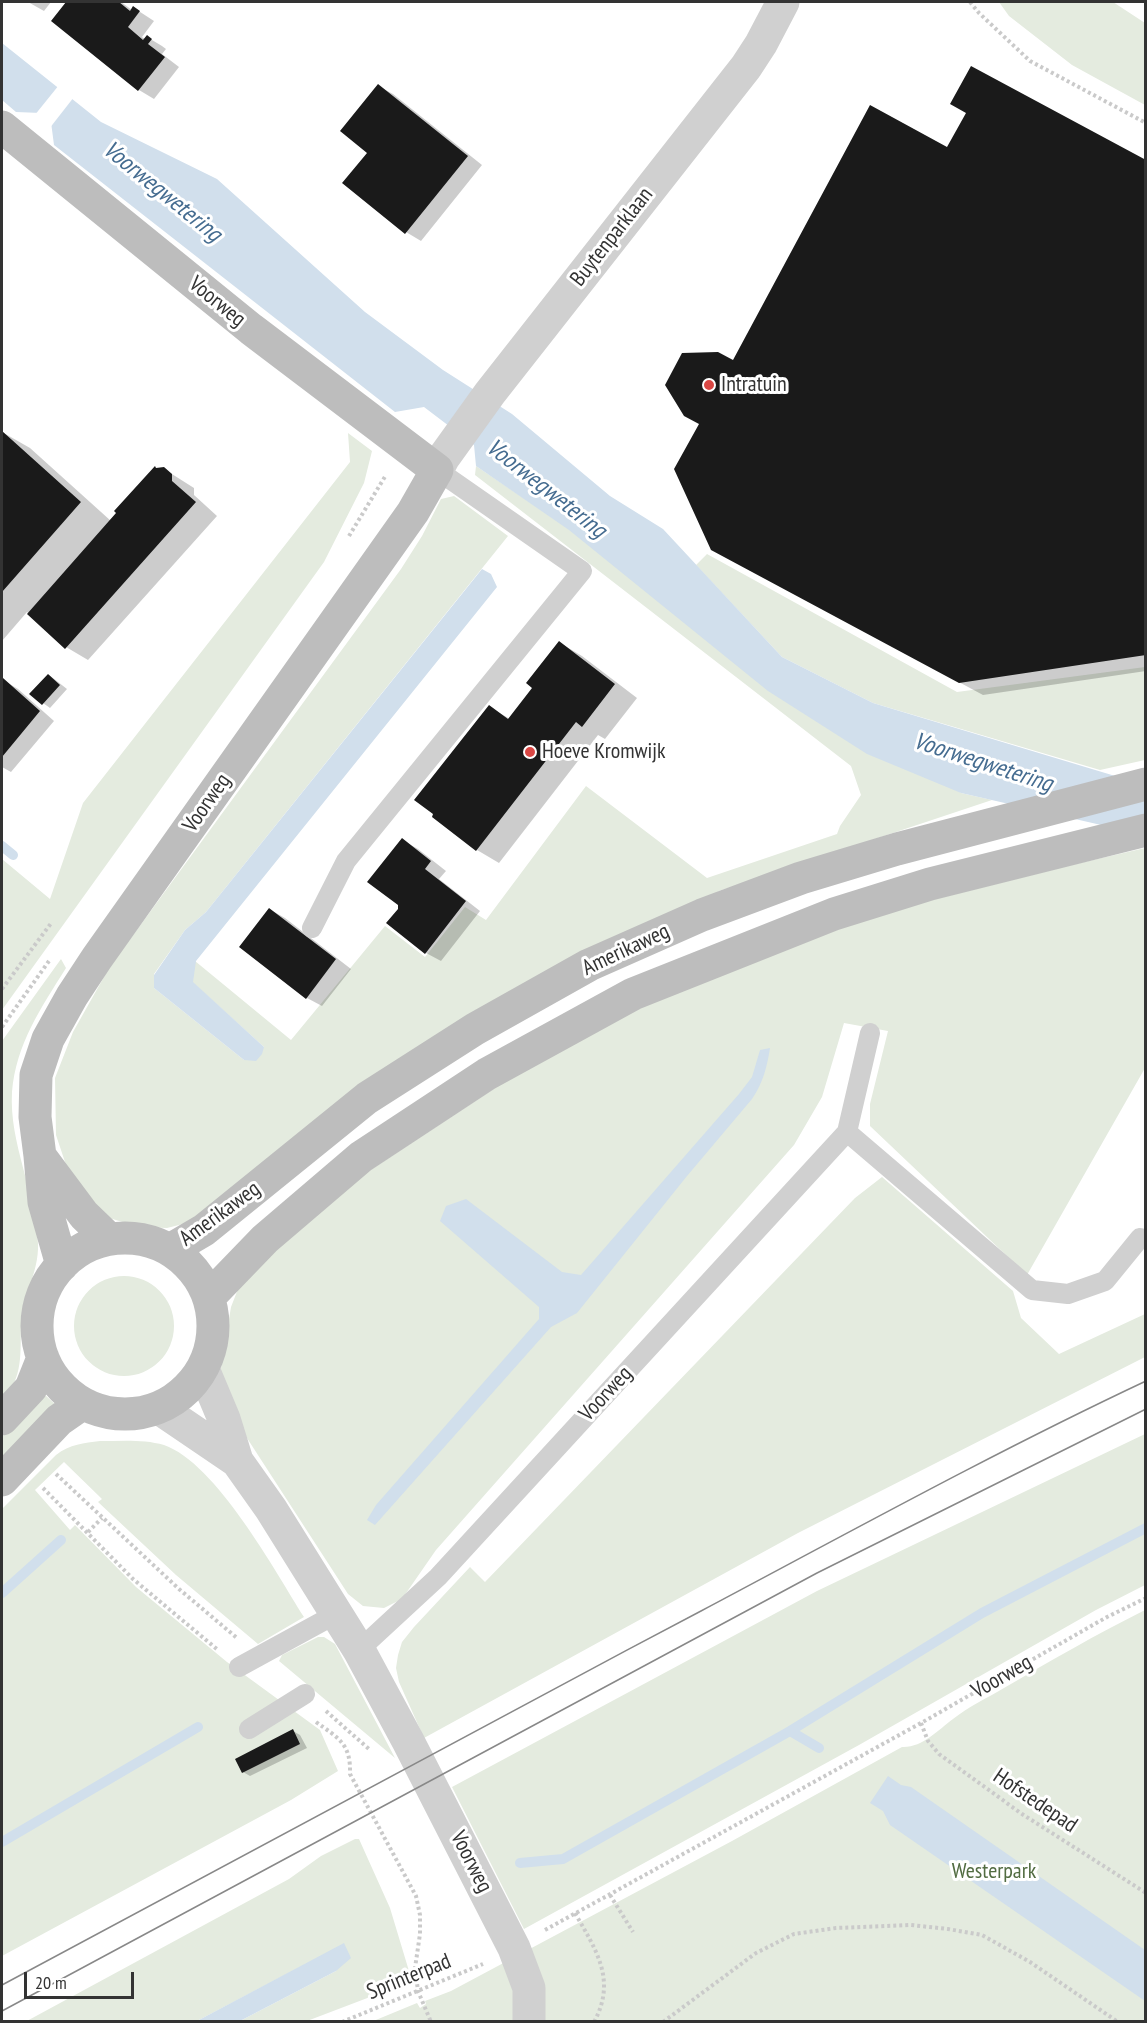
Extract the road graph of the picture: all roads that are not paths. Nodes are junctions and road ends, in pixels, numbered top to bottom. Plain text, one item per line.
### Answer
1 (783, 2) edge
2 (2, 127) edge
3 (440, 463) junction
4 (1146, 784) edge
5 (1146, 830) edge
6 (312, 928) dead end
7 (870, 1033) dead end
8 (847, 1132) junction
9 (40, 1156) junction
10 (1140, 1238) dead end
11 (109, 1239) junction
12 (170, 1250) junction
13 (62, 1265) junction
14 (209, 1298) junction
15 (43, 1358) junction
16 (203, 1369) junction
17 (82, 1404) junction
18 (159, 1408) junction
19 (2, 1419) edge
20 (237, 1461) junction
21 (2, 1479) edge
22 (336, 1614) junction
23 (359, 1650) junction
24 (239, 1667) dead end
25 (305, 1694) dead end
26 (249, 1729) dead end
27 (530, 2022) edge

1 - 3 street, Buytenparklaan
2 - 3 main road, Voorweg
3 - 6 lane, Voorweg
3 - 9 main road, Voorweg
4 - 12 main road, Amerikaweg
5 - 14 main road, Amerikaweg
7 - 8 lane, Voorweg
8 - 10 lane
8 - 23 lane, Voorweg
9 - 11 main road, Voorweg
9 - 13 main road, Voorweg
11 - 12 main road
11 - 13 main road
12 - 14 main road
13 - 15 main road
14 - 16 main road
15 - 17 main road
15 - 19 main road
16 - 18 main road
16 - 20 street, Voorweg
17 - 18 main road
17 - 21 main road
18 - 20 street, Voorweg
20 - 22 street, Voorweg
22 - 23 street, Voorweg
22 - 24 lane
23 - 27 street, Voorweg
25 - 26 lane

